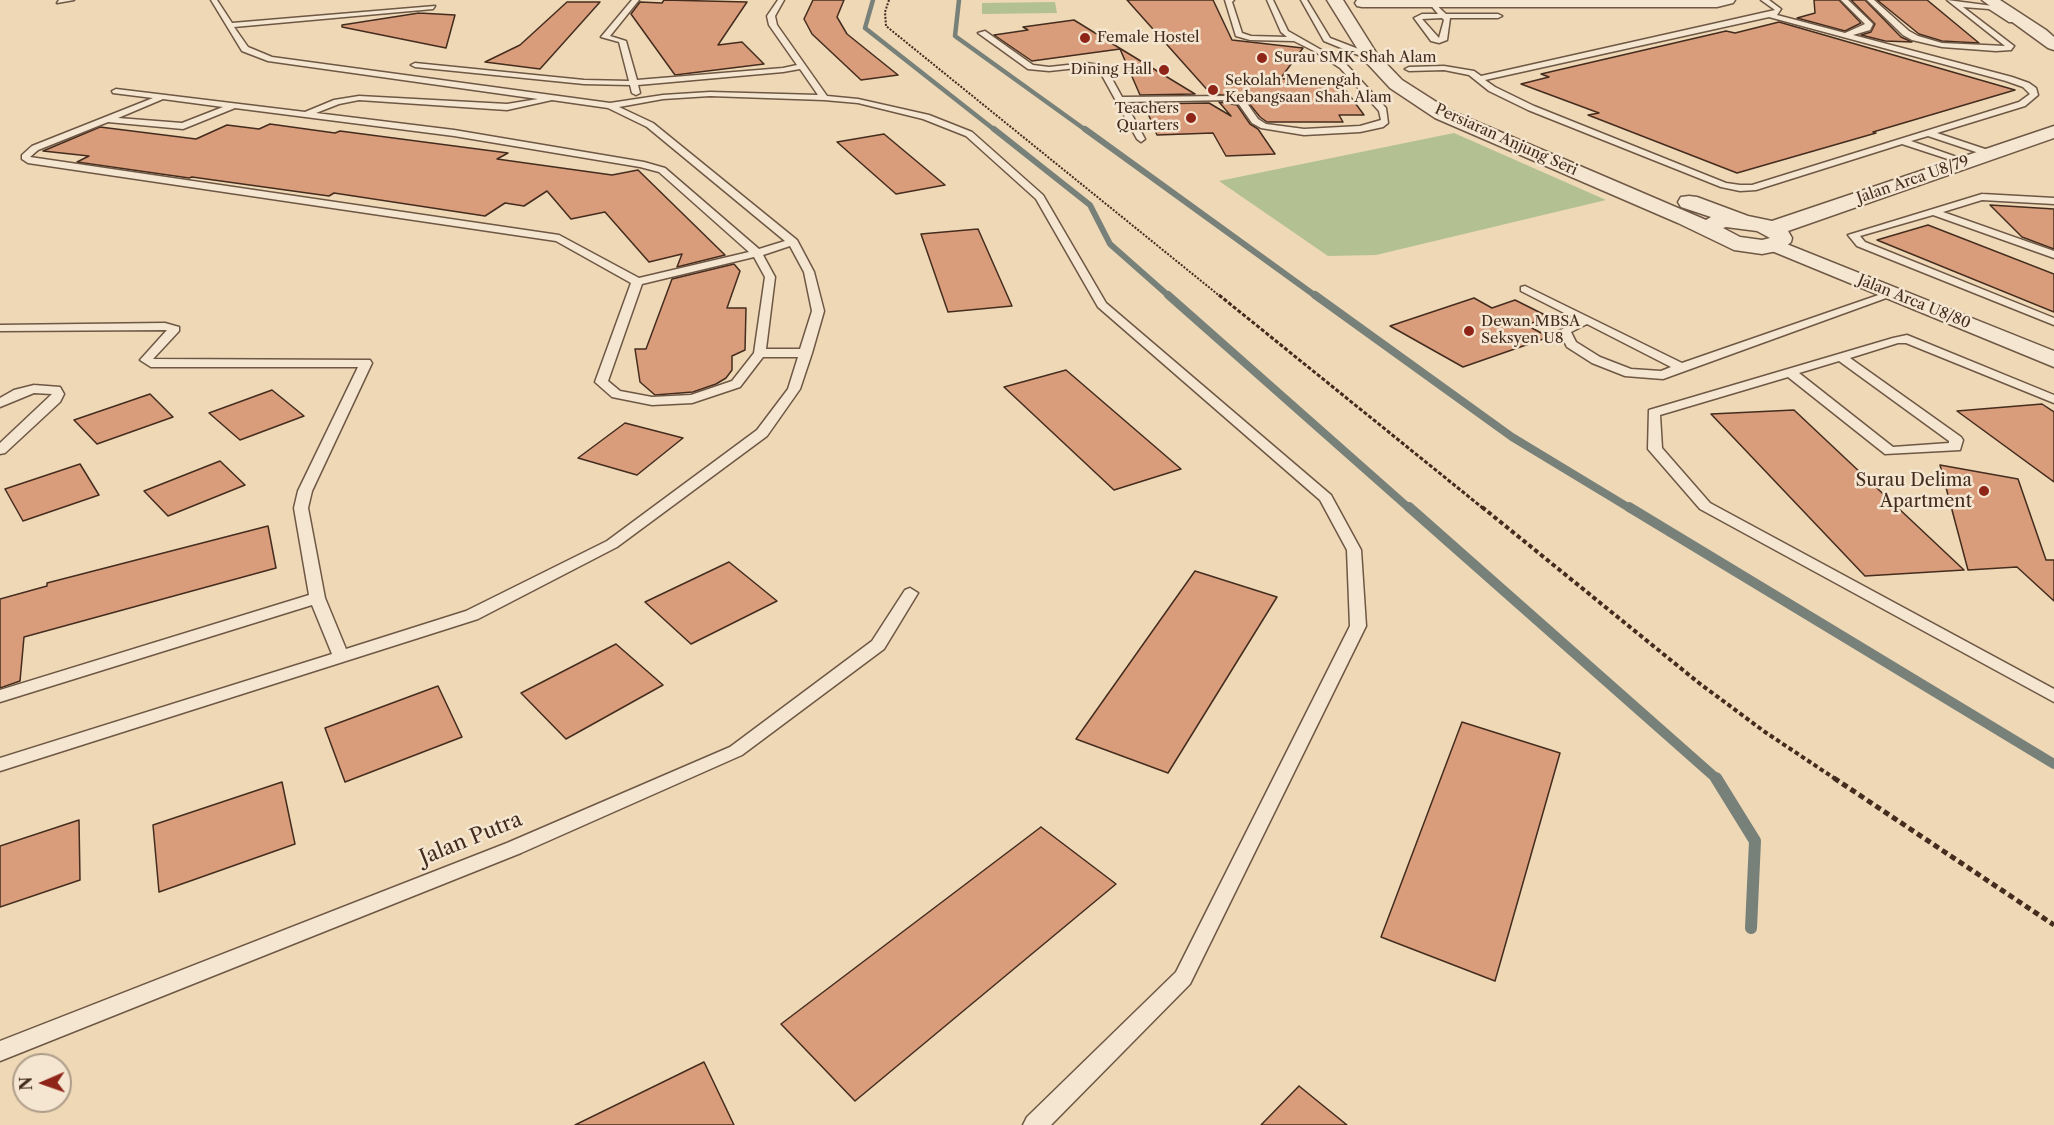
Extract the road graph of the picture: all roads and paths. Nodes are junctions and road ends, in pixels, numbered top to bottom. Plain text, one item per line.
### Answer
1 (71, 0) edge
2 (214, 0) edge
3 (636, 0) edge
4 (781, 0) edge
5 (889, 0) edge
6 (1231, 0) edge
7 (1270, 0) edge
8 (1304, 0) edge
9 (1335, 0) edge
10 (1728, 0) edge
11 (1764, 0) edge
12 (1844, 0) edge
13 (1870, 0) edge
14 (1360, 1) edge
15 (1952, 1) edge
16 (1992, 1) edge
17 (59, 2) dead end
18 (1464, 2) edge
19 (1605, 2) edge
20 (1432, 3) junction
21 (433, 7) dead end
22 (1770, 15) junction
23 (1498, 16) dead end
24 (1373, 20) dead end
25 (229, 25) junction
26 (982, 33) dead end
27 (2040, 33) junction
28 (1845, 35) junction
29 (1294, 39) junction
30 (2054, 45) edge
31 (1371, 57) junction
32 (1403, 62) joint
33 (415, 65) dead end
34 (802, 66) junction
35 (1480, 79) junction
36 (633, 83) junction
37 (116, 91) dead end
38 (162, 97) junction
39 (558, 97) junction
40 (824, 98) junction
41 (1121, 100) junction
42 (639, 101) junction
43 (233, 105) junction
44 (610, 106) junction
45 (304, 115) junction
46 (108, 119) junction
47 (2054, 132) edge
48 (1927, 133) junction
49 (1141, 139) dead end
50 (1901, 141) junction
51 (1991, 154) junction
52 (1966, 162) junction
53 (1664, 192) junction
54 (1852, 201) junction
55 (2054, 201) edge
56 (1932, 211) junction
57 (1739, 220) junction
58 (1714, 233) junction
59 (1773, 237) junction
60 (793, 242) junction
61 (758, 253) junction
62 (2054, 255) edge
63 (637, 282) junction
64 (1525, 289) dead end
65 (1894, 293) junction
66 (1587, 320) junction
67 (2054, 322) edge
68 (0, 328) edge
69 (760, 353) junction
70 (807, 353) junction
71 (1842, 358) junction
72 (2054, 360) edge
73 (1681, 367) junction
74 (1790, 372) junction
75 (2054, 399) edge
76 (0, 404) edge
77 (0, 450) edge
78 (910, 593) dead end
79 (317, 598) junction
80 (342, 658) junction
81 (0, 696) edge
82 (2054, 696) edge
83 (0, 765) edge
84 (2054, 925) edge
85 (0, 1051) edge
86 (1035, 1125) edge

1 - 17 lane
2 - 25 lane
3 - 36 lane
4 - 34 lane
5 - 84 path
6 - 29 lane
7 - 29 lane
8 - 31 lane
9 - 31 street, Persiaran Anjung Seri
10 - 19 street
11 - 22 lane
12 - 28 lane
13 - 15 lane
14 - 20 street
14 - 24 street
15 - 16 lane
15 - 27 lane
16 - 27 street
18 - 19 street
18 - 20 street
20 - 23 lane
21 - 25 lane
22 - 28 lane
22 - 35 lane
25 - 39 lane
26 - 41 lane
27 - 30 street
28 - 48 lane
29 - 41 lane
31 - 58 street, Persiaran Anjung Seri
32 - 35 lane
32 - 53 street, Persiaran Anjung Seri
33 - 36 lane
34 - 36 lane
34 - 40 lane
35 - 50 lane
36 - 42 lane
37 - 38 lane
38 - 43 lane
38 - 46 lane
39 - 44 lane
39 - 45 lane
40 - 42 lane
40 - 86 lane
41 - 49 lane
42 - 44 lane
43 - 45 lane
43 - 46 lane
44 - 60 lane
45 - 61 lane
46 - 63 lane
47 - 51 street, Jalan Arca U8/79
48 - 50 lane
48 - 51 lane
50 - 52 lane
51 - 52 street, Jalan Arca U8/79
52 - 54 street, Jalan Arca U8/79
53 - 54 street
53 - 57 street, Persiaran Anjung Seri
54 - 59 street, Jalan Arca U8/79
55 - 56 lane
56 - 62 lane
56 - 67 lane
57 - 58 street
57 - 59 street, Persiaran Anjung Seri
58 - 59 street, Persiaran Anjung Seri
59 - 65 street, Jalan Arca U8/80
60 - 61 lane
60 - 70 lane
61 - 63 lane
61 - 69 lane
63 - 69 lane
64 - 66 lane
65 - 72 street, Jalan Arca U8/80
65 - 73 lane
66 - 73 lane
66 - 73 lane
68 - 79 lane
69 - 70 lane
70 - 80 lane
71 - 74 lane
71 - 74 lane
71 - 75 lane
74 - 82 lane
76 - 77 lane
78 - 85 lane, Jalan Putra
79 - 80 lane
79 - 81 lane
80 - 83 lane

